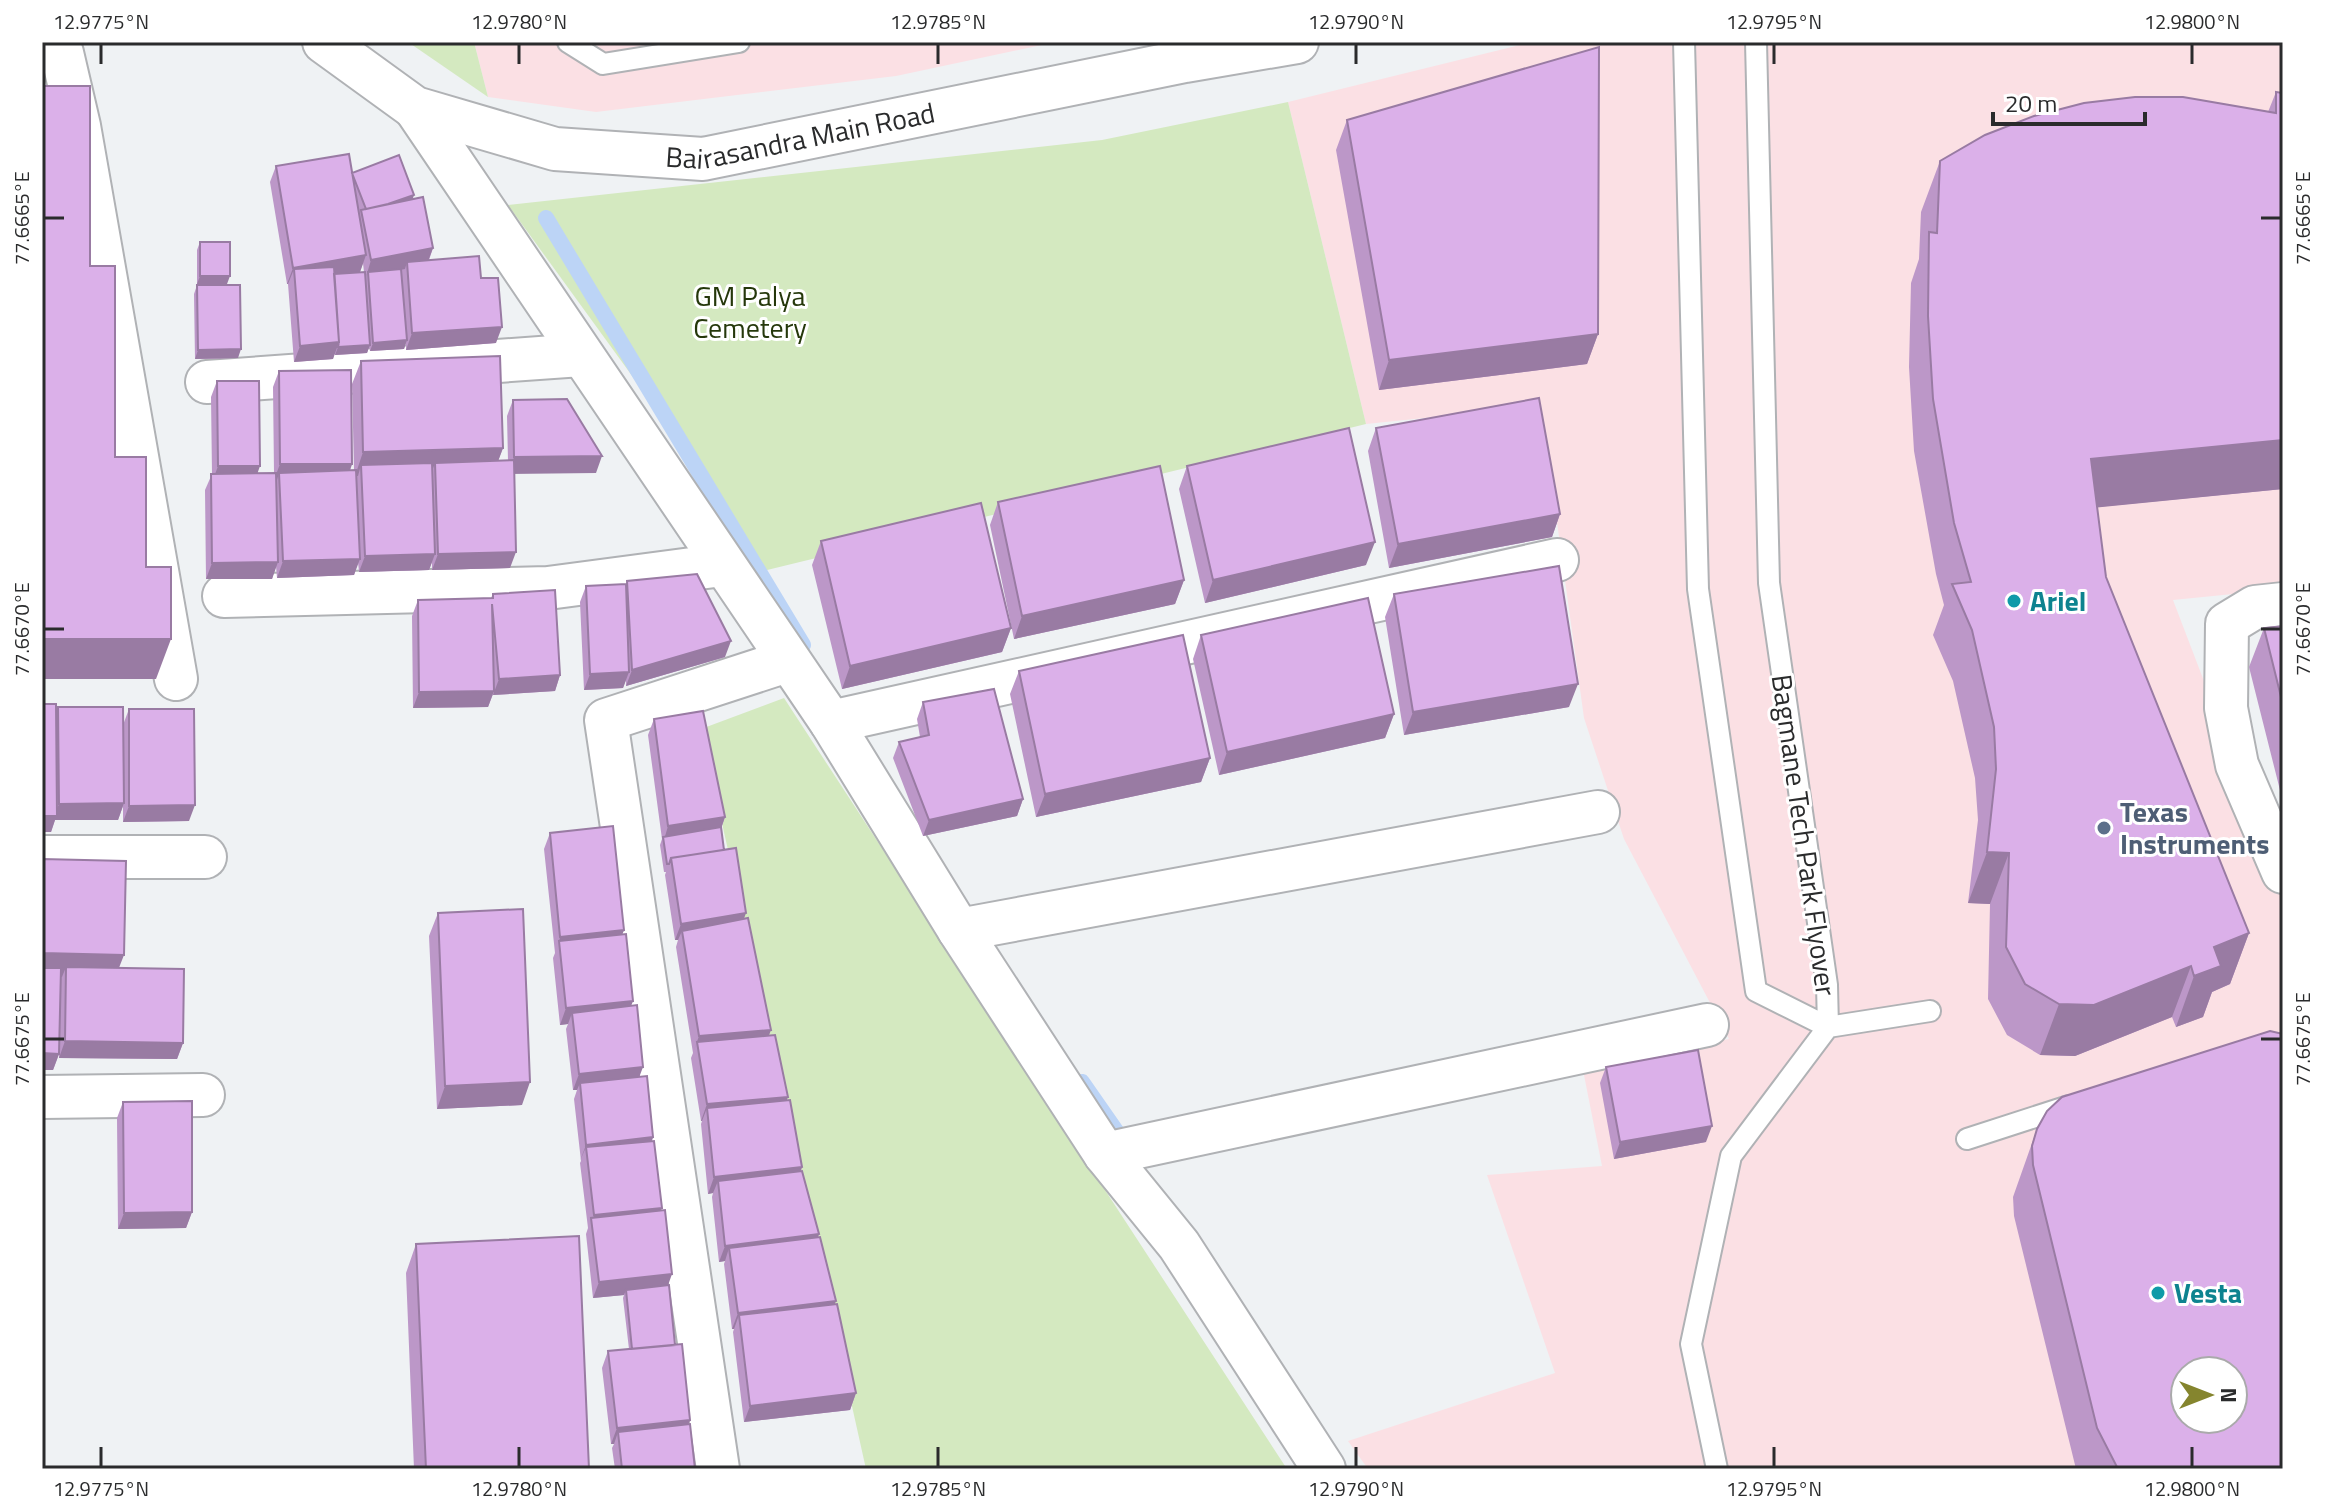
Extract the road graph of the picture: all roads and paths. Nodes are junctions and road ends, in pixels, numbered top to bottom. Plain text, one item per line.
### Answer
1 (45, 42) edge
2 (324, 42) edge
3 (568, 42) edge
4 (739, 42) edge
5 (1297, 42) edge
6 (1684, 42) edge
7 (1756, 42) edge
8 (415, 108) junction
9 (581, 355) junction
10 (207, 382) dead end
11 (1557, 560) dead end
12 (722, 565) junction
13 (224, 596) dead end
14 (2283, 604) edge
15 (787, 661) junction
16 (176, 679) dead end
17 (831, 722) junction
18 (1598, 812) dead end
19 (42, 857) edge
20 (205, 857) dead end
21 (2283, 872) edge
22 (959, 930) junction
23 (1930, 1011) dead end
24 (1707, 1025) dead end
25 (1828, 1027) junction
26 (203, 1095) dead end
27 (42, 1097) edge
28 (2084, 1102) edge
29 (1967, 1139) dead end
30 (1105, 1154) junction
31 (718, 1469) edge
32 (1324, 1469) edge
33 (1717, 1469) edge

1 - 16 street
2 - 8 street, Bairasandra Main Road
3 - 4 lane
5 - 8 street, Bairasandra Main Road
6 - 25 lane, Bagmane Tech Park Flyover
7 - 25 lane, Bagmane Tech Park Flyover
8 - 9 street
9 - 10 street
9 - 12 street
11 - 17 street
12 - 13 street
12 - 15 street
14 - 21 street
15 - 17 street
15 - 31 street
17 - 22 street
18 - 22 street
19 - 20 street
22 - 30 street
23 - 25 lane
24 - 30 street
25 - 33 lane
26 - 27 street
28 - 29 lane
30 - 32 street

